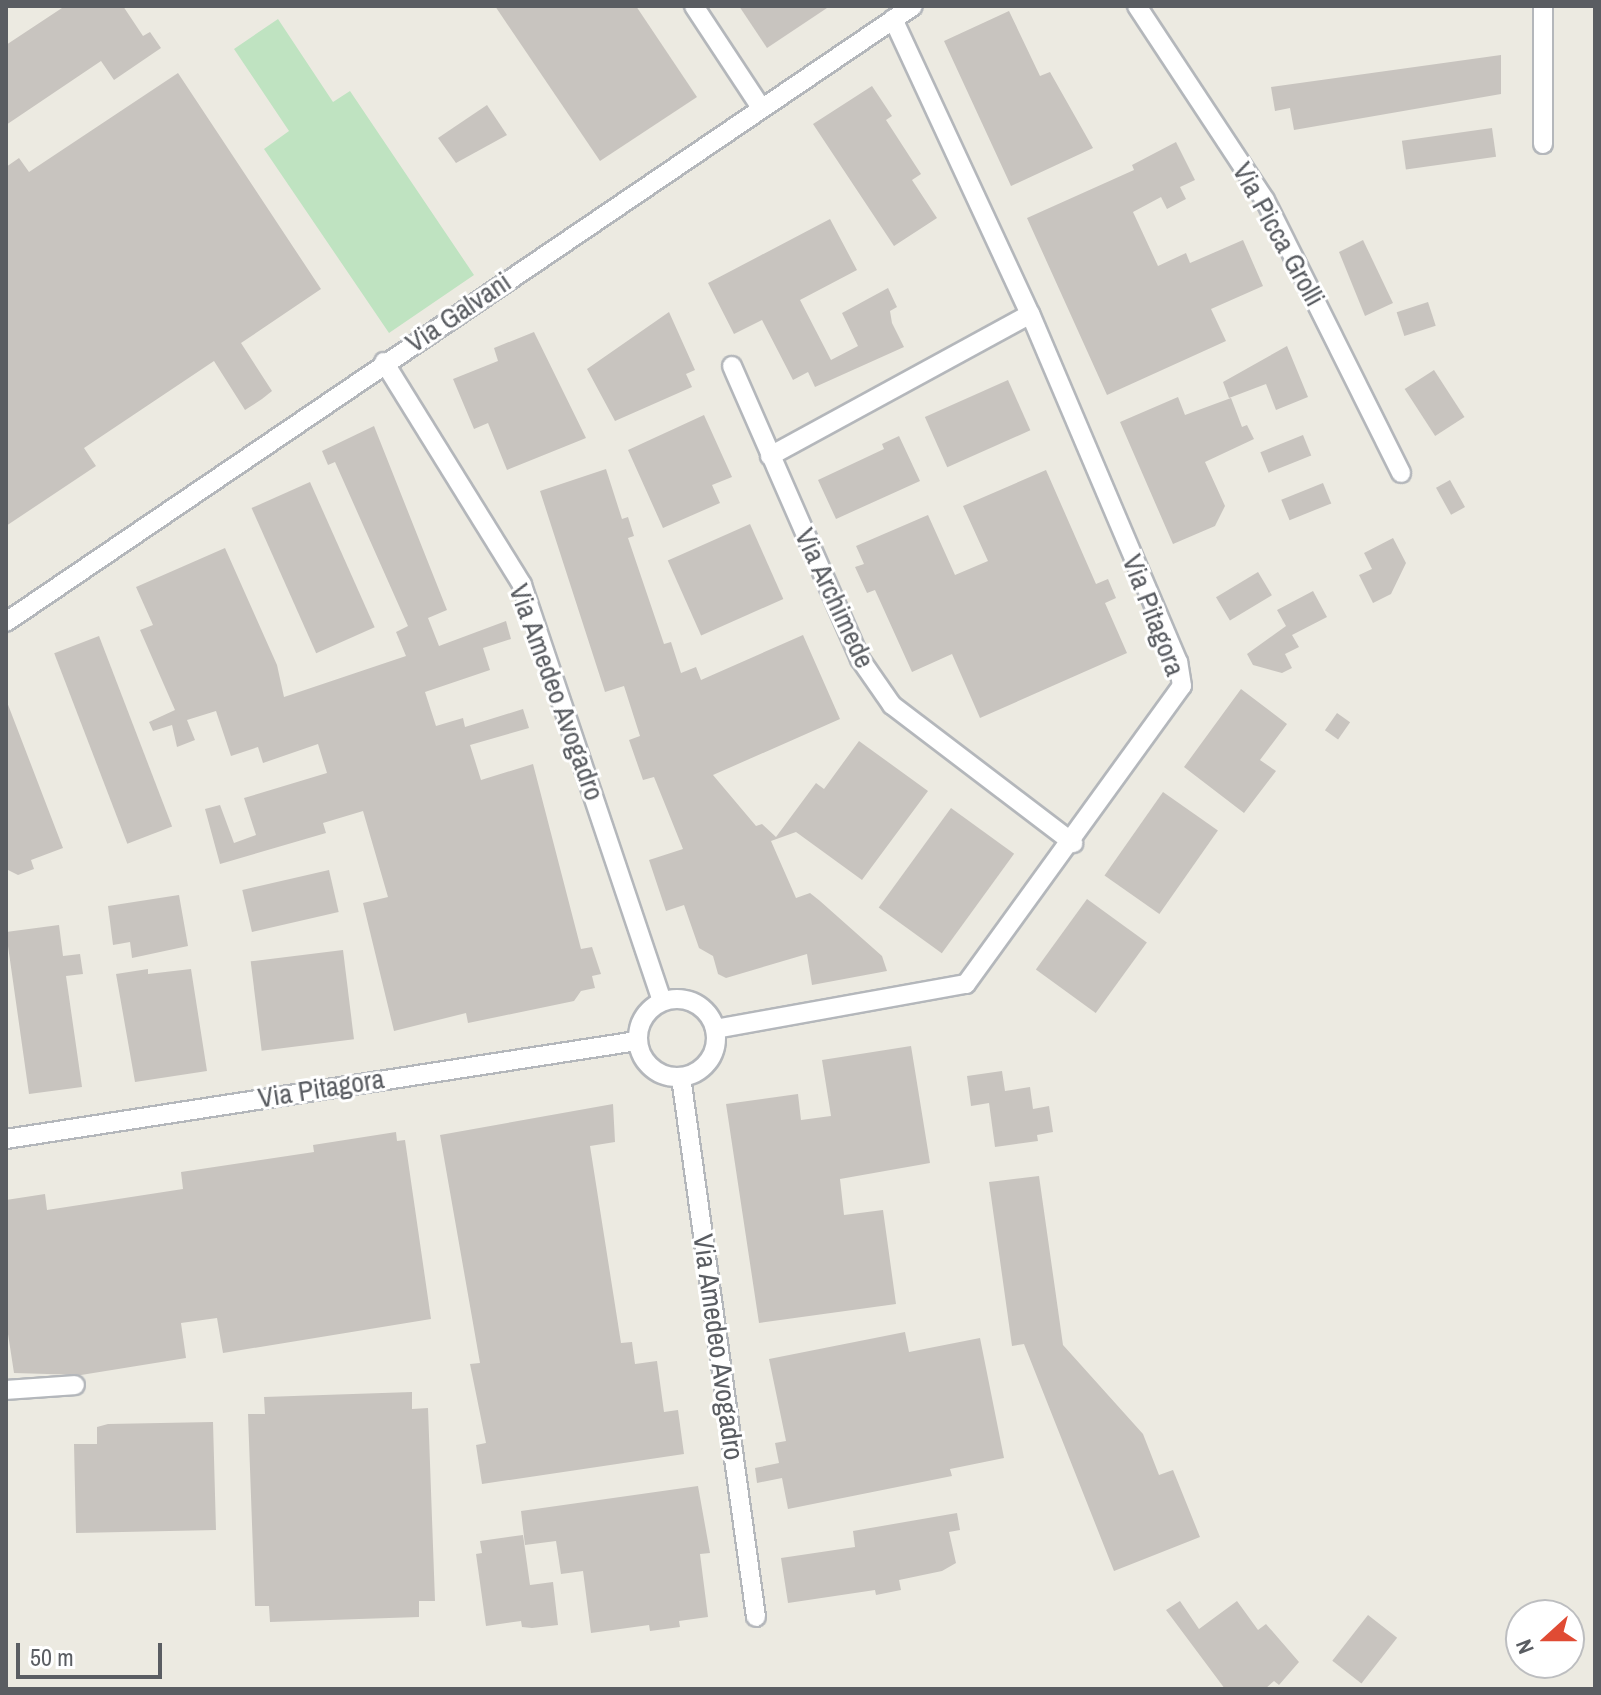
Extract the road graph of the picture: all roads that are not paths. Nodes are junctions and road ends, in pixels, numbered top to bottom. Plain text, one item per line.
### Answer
1 (694, 6) edge
2 (913, 6) edge
3 (1137, 6) edge
4 (1543, 6) edge
5 (893, 19) junction
6 (760, 106) junction
7 (1543, 144) dead end
8 (1030, 314) junction
9 (384, 362) junction
10 (732, 366) dead end
11 (770, 456) junction
12 (1401, 473) dead end
13 (6, 622) edge
14 (1073, 843) junction
15 (662, 1001) junction
16 (715, 1029) junction
17 (637, 1041) junction
18 (681, 1077) junction
19 (6, 1139) edge
20 (75, 1385) dead end
21 (6, 1390) edge
22 (756, 1617) dead end

1 - 6 street
2 - 5 street, Via Galvani
3 - 12 street, Via Picca Grolli
4 - 7 street
5 - 6 street, Via Galvani
5 - 8 street, Via Pitagora
6 - 9 street, Via Galvani
8 - 11 street
8 - 14 street, Via Pitagora
9 - 13 street, Via Galvani
9 - 15 street, Via Amedeo Avogadro
10 - 11 street, Via Archimede
11 - 14 street, Via Archimede
14 - 16 street, Via Pitagora
15 - 16 street
15 - 17 street
16 - 18 street
17 - 18 street
17 - 19 street, Via Pitagora
18 - 22 street, Via Amedeo Avogadro
20 - 21 street

